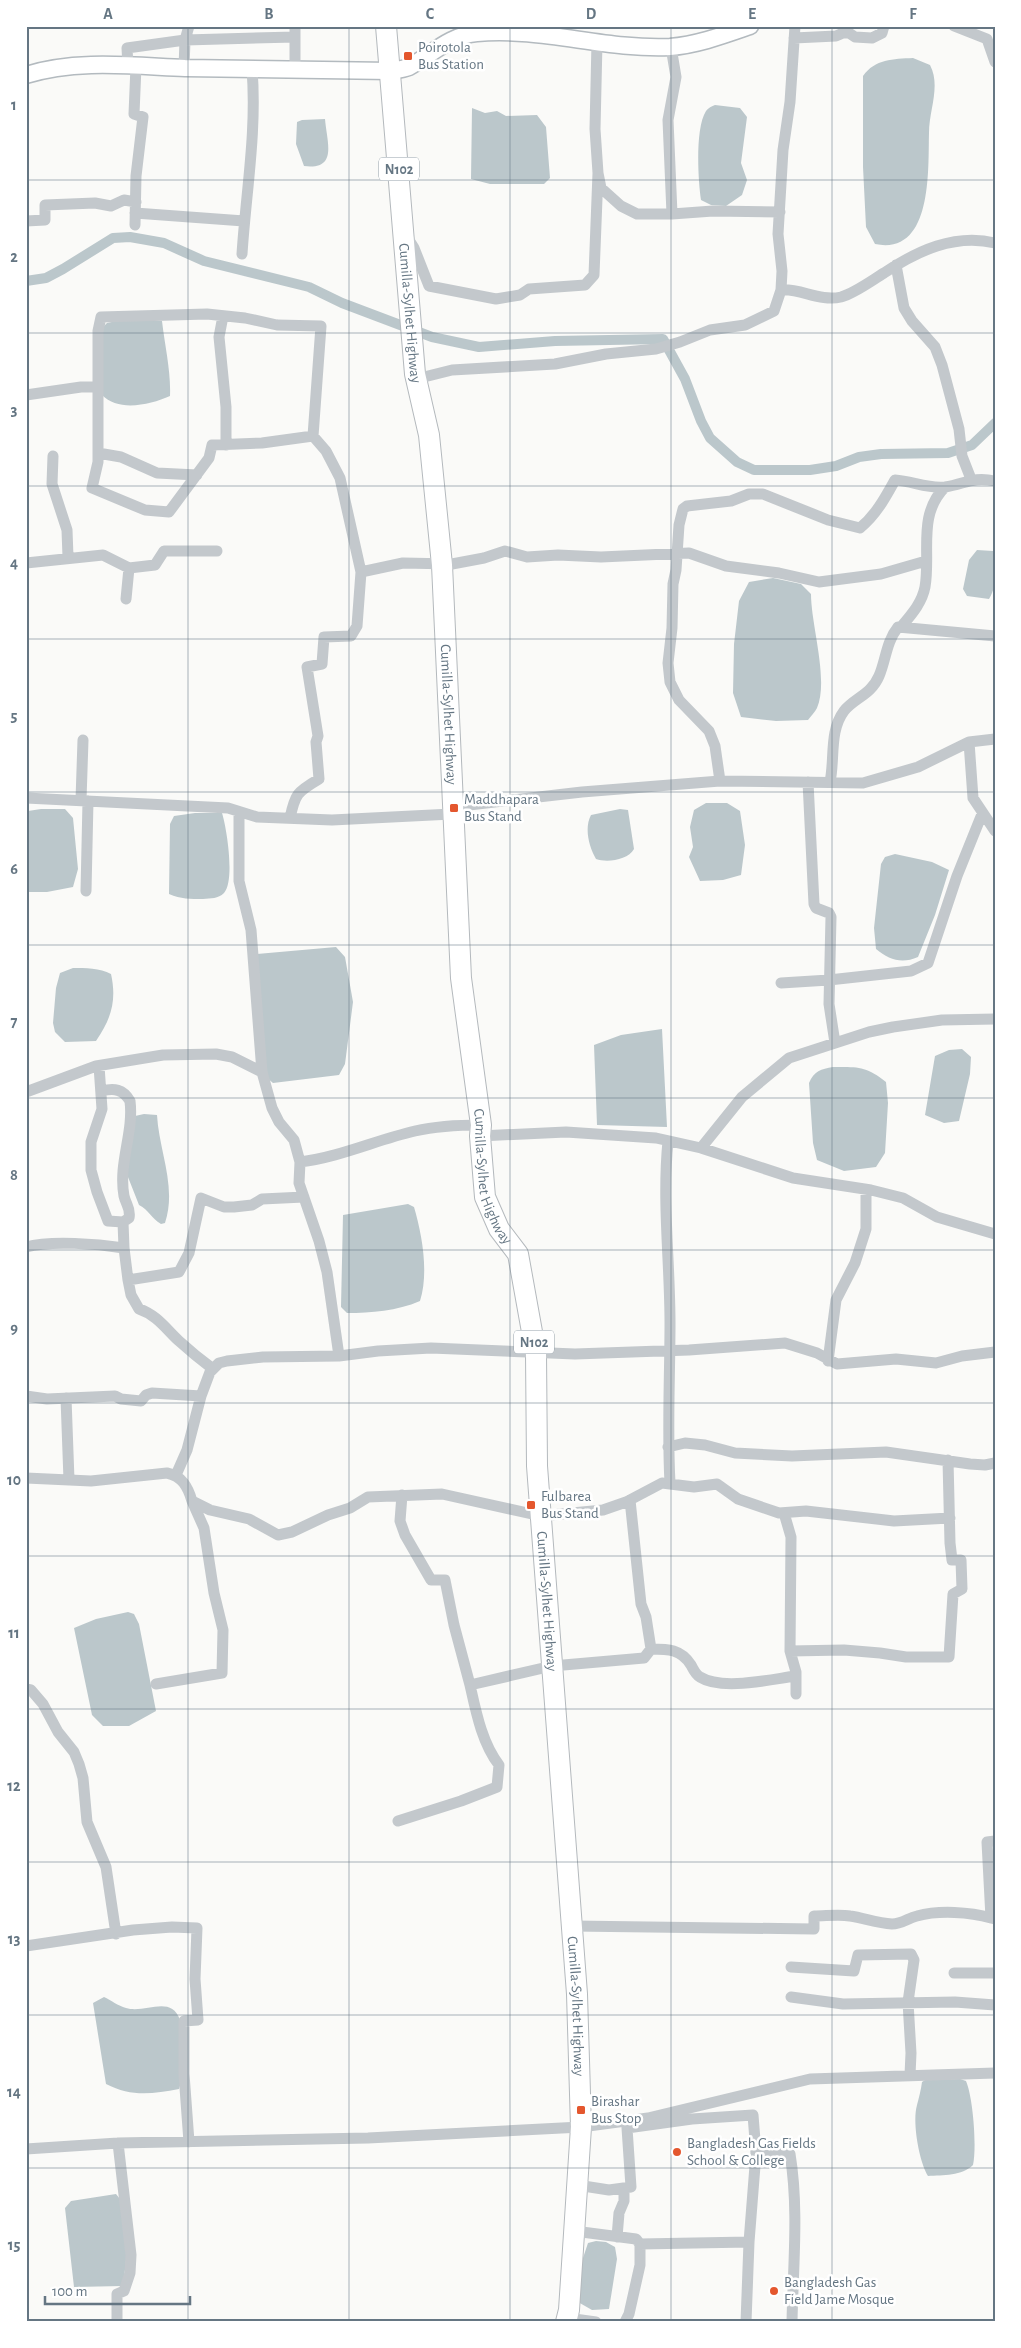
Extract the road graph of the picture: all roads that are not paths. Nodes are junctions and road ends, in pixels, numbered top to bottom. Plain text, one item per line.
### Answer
1 (189, 26) edge
2 (386, 26) edge
3 (750, 26) edge
4 (884, 26) edge
5 (954, 26) edge
6 (295, 32) edge
7 (795, 32) edge
8 (184, 40) junction
9 (992, 41) edge
10 (597, 42) junction
11 (671, 47) junction
12 (995, 62) edge
13 (132, 66) junction
14 (184, 68) junction
15 (252, 69) junction
16 (295, 70) junction
17 (391, 71) junction
18 (26, 75) edge
19 (598, 173) junction
20 (780, 212) junction
21 (135, 213) junction
22 (672, 214) junction
23 (26, 221) edge
24 (244, 221) junction
25 (404, 232) junction
26 (995, 243) edge
27 (242, 254) dead end
28 (896, 265) junction
29 (781, 290) junction
30 (223, 316) junction
31 (416, 376) junction
32 (98, 387) junction
33 (26, 395) edge
34 (312, 436) junction
35 (226, 445) junction
36 (98, 453) junction
37 (53, 456) dead end
38 (197, 475) junction
39 (970, 479) junction
40 (995, 481) edge
41 (945, 487) junction
42 (217, 550) dead end
43 (678, 553) junction
44 (68, 557) junction
45 (926, 561) junction
46 (26, 562) edge
47 (442, 565) junction
48 (129, 568) junction
49 (361, 572) junction
50 (126, 599) dead end
51 (901, 627) junction
52 (995, 636) edge
53 (995, 739) edge
54 (83, 740) dead end
55 (969, 742) junction
56 (720, 781) junction
57 (808, 782) junction
58 (830, 782) junction
59 (26, 798) edge
60 (85, 800) junction
61 (452, 810) junction
62 (239, 812) junction
63 (982, 814) junction
64 (290, 818) junction
65 (995, 831) edge
66 (86, 891) dead end
67 (829, 980) junction
68 (781, 983) dead end
69 (995, 1019) edge
70 (835, 1043) junction
71 (99, 1066) junction
72 (262, 1072) junction
73 (102, 1091) junction
74 (26, 1092) edge
75 (480, 1130) junction
76 (668, 1141) junction
77 (701, 1148) junction
78 (300, 1162) junction
79 (866, 1190) junction
80 (304, 1197) junction
81 (123, 1222) junction
82 (995, 1234) edge
83 (26, 1247) edge
84 (124, 1248) junction
85 (128, 1280) junction
86 (669, 1351) junction
87 (995, 1352) edge
88 (536, 1354) junction
89 (339, 1356) junction
90 (828, 1361) junction
91 (213, 1369) junction
92 (26, 1396) edge
93 (201, 1396) junction
94 (66, 1398) junction
95 (668, 1447) junction
96 (948, 1460) junction
97 (995, 1463) edge
98 (176, 1475) junction
99 (26, 1478) edge
100 (69, 1480) junction
101 (670, 1483) junction
102 (402, 1494) junction
103 (630, 1500) junction
104 (192, 1501) junction
105 (784, 1513) junction
106 (541, 1516) junction
107 (950, 1518) junction
108 (651, 1649) junction
109 (790, 1651) junction
110 (552, 1666) junction
111 (796, 1676) junction
112 (156, 1684) dead end
113 (470, 1685) junction
114 (26, 1689) edge
115 (796, 1694) dead end
116 (398, 1822) dead end
117 (995, 1841) edge
118 (993, 1919) edge
119 (572, 1926) junction
120 (116, 1934) junction
121 (26, 1946) edge
122 (790, 1967) dead end
123 (954, 1973) dead end
124 (995, 1973) edge
125 (791, 1997) dead end
126 (908, 2002) junction
127 (995, 2005) edge
128 (995, 2073) edge
129 (910, 2075) junction
130 (581, 2127) junction
131 (189, 2142) junction
132 (118, 2143) junction
133 (26, 2149) edge
134 (756, 2152) junction
135 (577, 2185) junction
136 (624, 2188) junction
137 (574, 2231) junction
138 (617, 2237) junction
139 (749, 2242) junction
140 (640, 2244) junction
141 (566, 2320) edge
142 (117, 2322) edge
143 (596, 2322) edge
144 (625, 2322) edge
145 (746, 2322) edge
146 (792, 2322) edge

1 - 8 street
2 - 17 highway, Cumilla-Sylhet Highway / N102
3 - 11 street
4 - 7 street
5 - 9 street
6 - 8 street
6 - 16 street
7 - 20 street
8 - 13 street
8 - 14 street
9 - 12 street
10 - 11 street
10 - 17 street
10 - 19 street
11 - 22 street
13 - 14 street
13 - 18 street
13 - 21 street
14 - 15 street
15 - 16 street
15 - 24 street
16 - 17 street
17 - 25 highway, Cumilla-Sylhet Highway / N102
19 - 22 street
19 - 25 street
20 - 22 street
20 - 29 street
21 - 23 street
21 - 24 street
24 - 27 street
25 - 31 highway, Cumilla-Sylhet Highway / N102
26 - 28 street
28 - 29 street
28 - 39 street
29 - 31 street
30 - 32 street
30 - 34 street
30 - 35 street
31 - 47 highway, Cumilla-Sylhet Highway / N102
32 - 33 street
32 - 36 street
34 - 35 street
34 - 49 street
35 - 38 street
36 - 38 street
36 - 38 street
37 - 44 street
39 - 40 street
39 - 41 street
41 - 43 street
41 - 45 street
42 - 48 street
43 - 45 street
43 - 47 street
43 - 56 street
44 - 46 street
44 - 48 street
45 - 51 street
47 - 49 street
47 - 61 highway, Cumilla-Sylhet Highway / N102
48 - 50 street
49 - 64 street
51 - 52 street
51 - 58 street
53 - 55 street
54 - 60 street
55 - 58 street
55 - 63 street
56 - 57 street
56 - 61 street
57 - 58 street
57 - 67 street
59 - 60 street
60 - 62 street
60 - 66 street
61 - 64 street
61 - 75 highway, Cumilla-Sylhet Highway / N102
62 - 64 street
62 - 72 street
63 - 65 street
63 - 67 street
67 - 68 street
67 - 70 street
69 - 70 street
70 - 77 street
71 - 72 street
71 - 73 street
71 - 74 street
72 - 78 street
73 - 81 street
73 - 81 street
75 - 76 street
75 - 78 street
75 - 88 highway, Cumilla-Sylhet Highway / N102
76 - 77 street
76 - 86 street
77 - 79 street
78 - 80 street
79 - 82 street
79 - 90 street
80 - 85 street
80 - 89 street
81 - 84 street
83 - 84 street
84 - 85 street
85 - 91 street
86 - 88 street
86 - 90 street
86 - 95 street
87 - 90 street
88 - 89 street
88 - 106 highway, Cumilla-Sylhet Highway / N102
89 - 91 street
91 - 93 street
92 - 94 street
93 - 94 street
93 - 98 street
94 - 100 street
95 - 96 street
95 - 101 street
96 - 97 street
96 - 107 street
98 - 100 street
98 - 104 street
99 - 100 street
101 - 103 street
101 - 105 street
102 - 104 street
102 - 106 street
102 - 113 street
103 - 106 street
103 - 108 street
104 - 112 street
105 - 107 street
105 - 109 street
106 - 110 highway, Cumilla-Sylhet Highway / N102
107 - 109 street
108 - 110 street
108 - 111 street
109 - 111 street
110 - 113 street
110 - 119 highway, Cumilla-Sylhet Highway / N102
111 - 115 street
113 - 116 street
114 - 120 street
117 - 118 street
118 - 119 street
119 - 130 highway, Cumilla-Sylhet Highway / N102
120 - 121 street
120 - 131 street
122 - 126 street
123 - 124 street
125 - 126 street
126 - 127 street
126 - 129 street
128 - 129 street
129 - 130 street
130 - 131 street
130 - 135 highway, Cumilla-Sylhet Highway / N102
131 - 132 street
132 - 133 street
132 - 142 street
134 - 136 street
134 - 139 street
134 - 146 street
135 - 136 street
135 - 137 highway, Cumilla-Sylhet Highway / N102
136 - 138 street
137 - 138 street
137 - 141 highway, Cumilla-Sylhet Highway / N102
138 - 140 street
139 - 140 street
139 - 145 street
140 - 144 street
141 - 143 street

